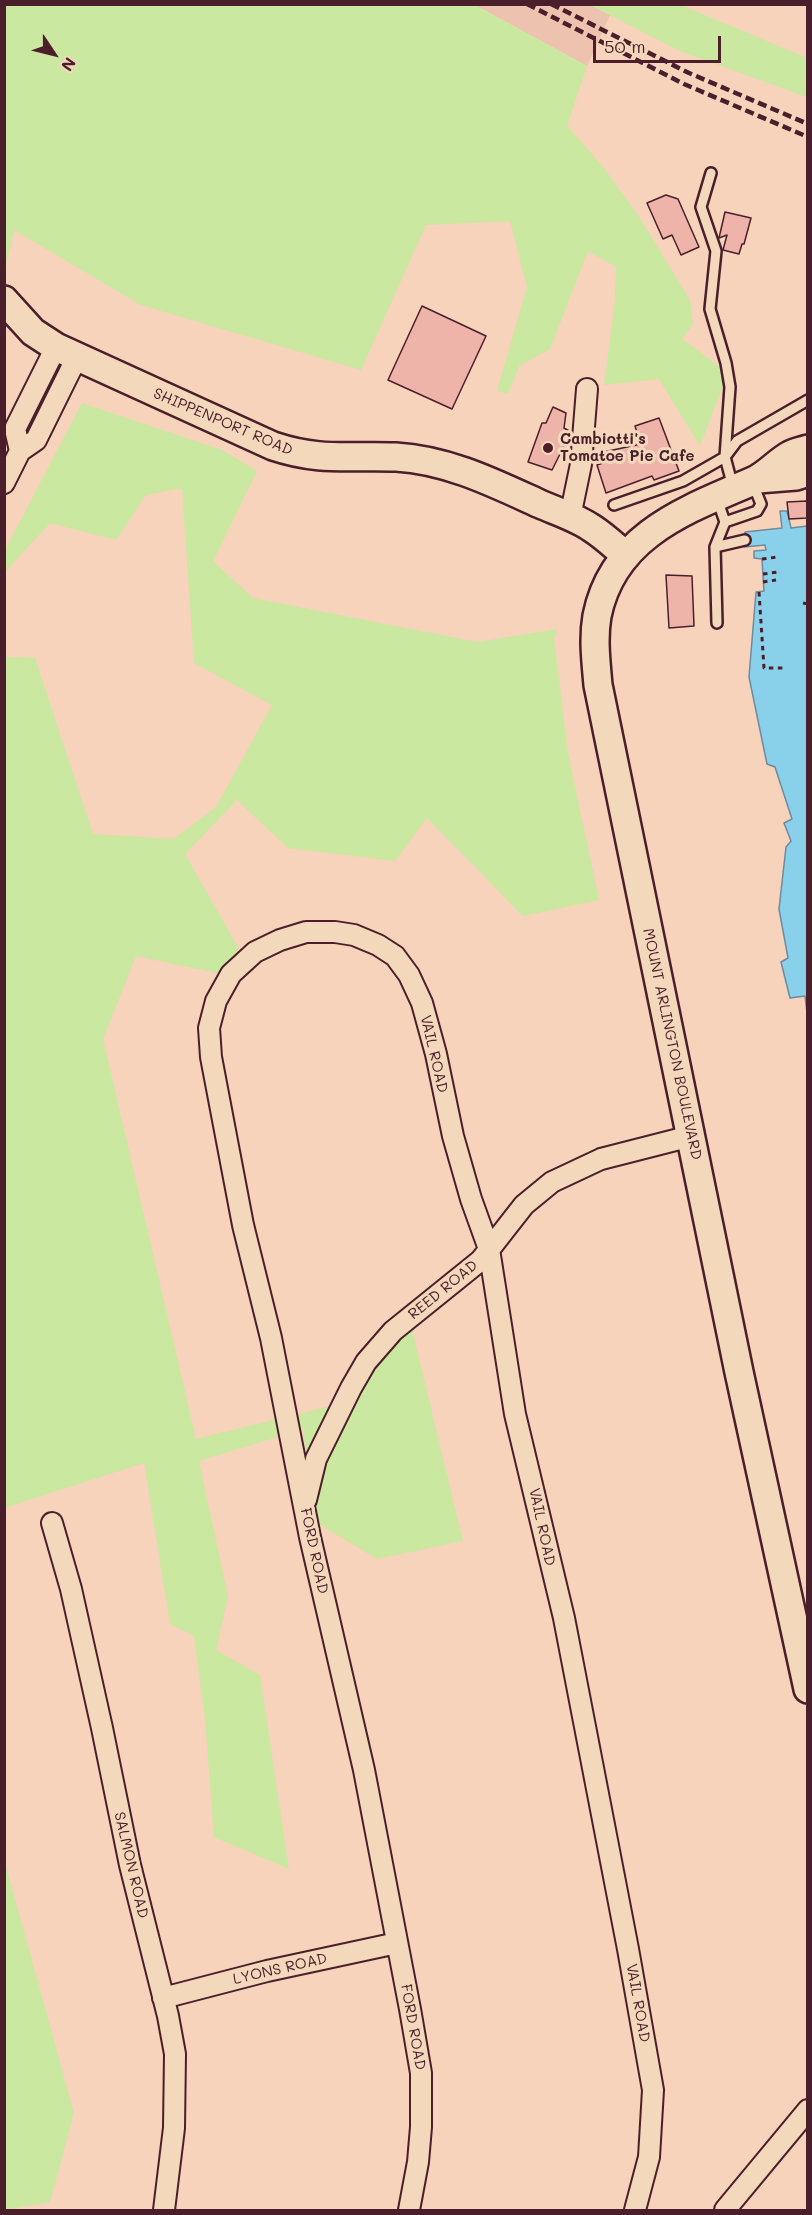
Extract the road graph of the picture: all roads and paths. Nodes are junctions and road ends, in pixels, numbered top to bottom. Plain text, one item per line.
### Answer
1 (711, 173) dead end
2 (4, 300) edge
3 (66, 352) junction
4 (587, 389) dead end
5 (807, 400) edge
6 (807, 449) edge
7 (725, 457) junction
8 (807, 472) edge
9 (4, 483) edge
10 (740, 487) junction
11 (614, 505) dead end
12 (570, 517) junction
13 (725, 522) junction
14 (745, 540) dead end
15 (715, 547) junction
16 (626, 555) junction
17 (778, 557) dead end
18 (762, 559) dead end
19 (778, 572) dead end
20 (763, 573) dead end
21 (776, 580) dead end
22 (763, 582) dead end
23 (759, 592) dead end
24 (717, 623) dead end
25 (783, 668) dead end
26 (297, 935) joint
27 (691, 1136) junction
28 (489, 1249) junction
29 (304, 1508) junction
30 (52, 1523) dead end
31 (807, 1689) edge
32 (397, 1943) junction
33 (163, 1998) junction
34 (807, 2110) edge
35 (164, 2211) edge
36 (409, 2211) edge
37 (635, 2211) edge
38 (725, 2211) edge

1 - 7 lane
2 - 3 main road, SHIPPENPORT ROAD
3 - 9 street
3 - 12 main road, SHIPPENPORT ROAD
4 - 12 street
5 - 7 lane
6 - 10 main road
7 - 10 lane
7 - 11 lane
8 - 10 main road
10 - 13 lane
10 - 13 lane
10 - 16 main road, MOUNT ARLINGTON BOULEVARD
12 - 16 main road, SHIPPENPORT ROAD
13 - 15 lane
14 - 15 lane
15 - 24 lane
16 - 27 main road, MOUNT ARLINGTON BOULEVARD
17 - 18 path
19 - 20 path
21 - 22 path
23 - 25 path
26 - 28 street, VAIL ROAD
26 - 29 street, FORD ROAD
27 - 28 street, REED ROAD
27 - 31 main road, MOUNT ARLINGTON BOULEVARD
28 - 29 street, REED ROAD
28 - 37 street, VAIL ROAD
29 - 32 street, FORD ROAD
30 - 33 street, SALMON ROAD
32 - 33 street, LYONS ROAD
32 - 36 street, FORD ROAD
33 - 35 street, SALMON ROAD
34 - 38 street

